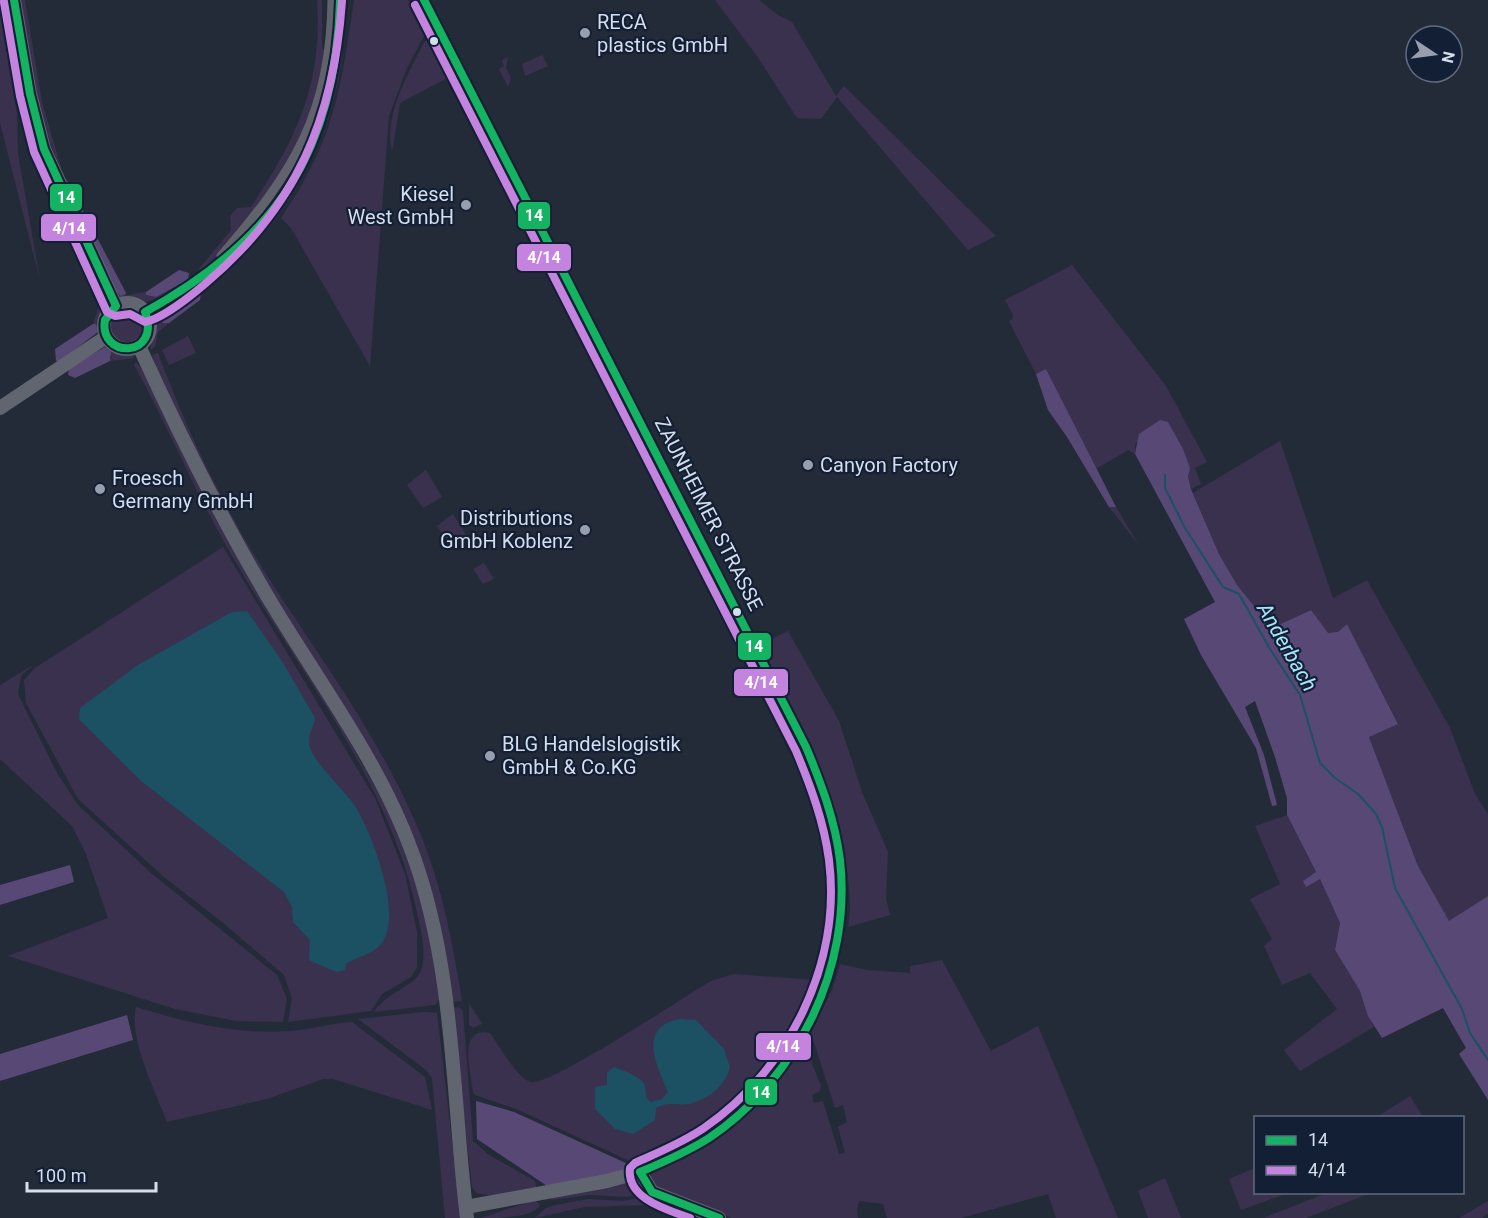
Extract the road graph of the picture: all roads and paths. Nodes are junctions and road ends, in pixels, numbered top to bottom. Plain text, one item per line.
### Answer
1 (14, 0) edge
2 (332, 0) edge
3 (340, 0) edge
4 (424, 0) edge
5 (210, 270) junction
6 (116, 306) junction
7 (145, 312) junction
8 (106, 337) junction
9 (139, 346) junction
10 (24, 392) junction
11 (0, 399) edge
12 (0, 408) edge
13 (640, 1172) junction
14 (467, 1213) edge
15 (719, 1218) edge

1 - 6 main road
2 - 5 street
3 - 5 street
4 - 13 street, ZAUNHEIMER STRASSE
5 - 7 street
6 - 7 main road
6 - 8 main road
7 - 9 main road
8 - 9 main road
8 - 10 main road
9 - 14 main road
10 - 11 street
10 - 12 main road
13 - 14 main road, ZAUNHEIMER STRASSE
13 - 15 main road

